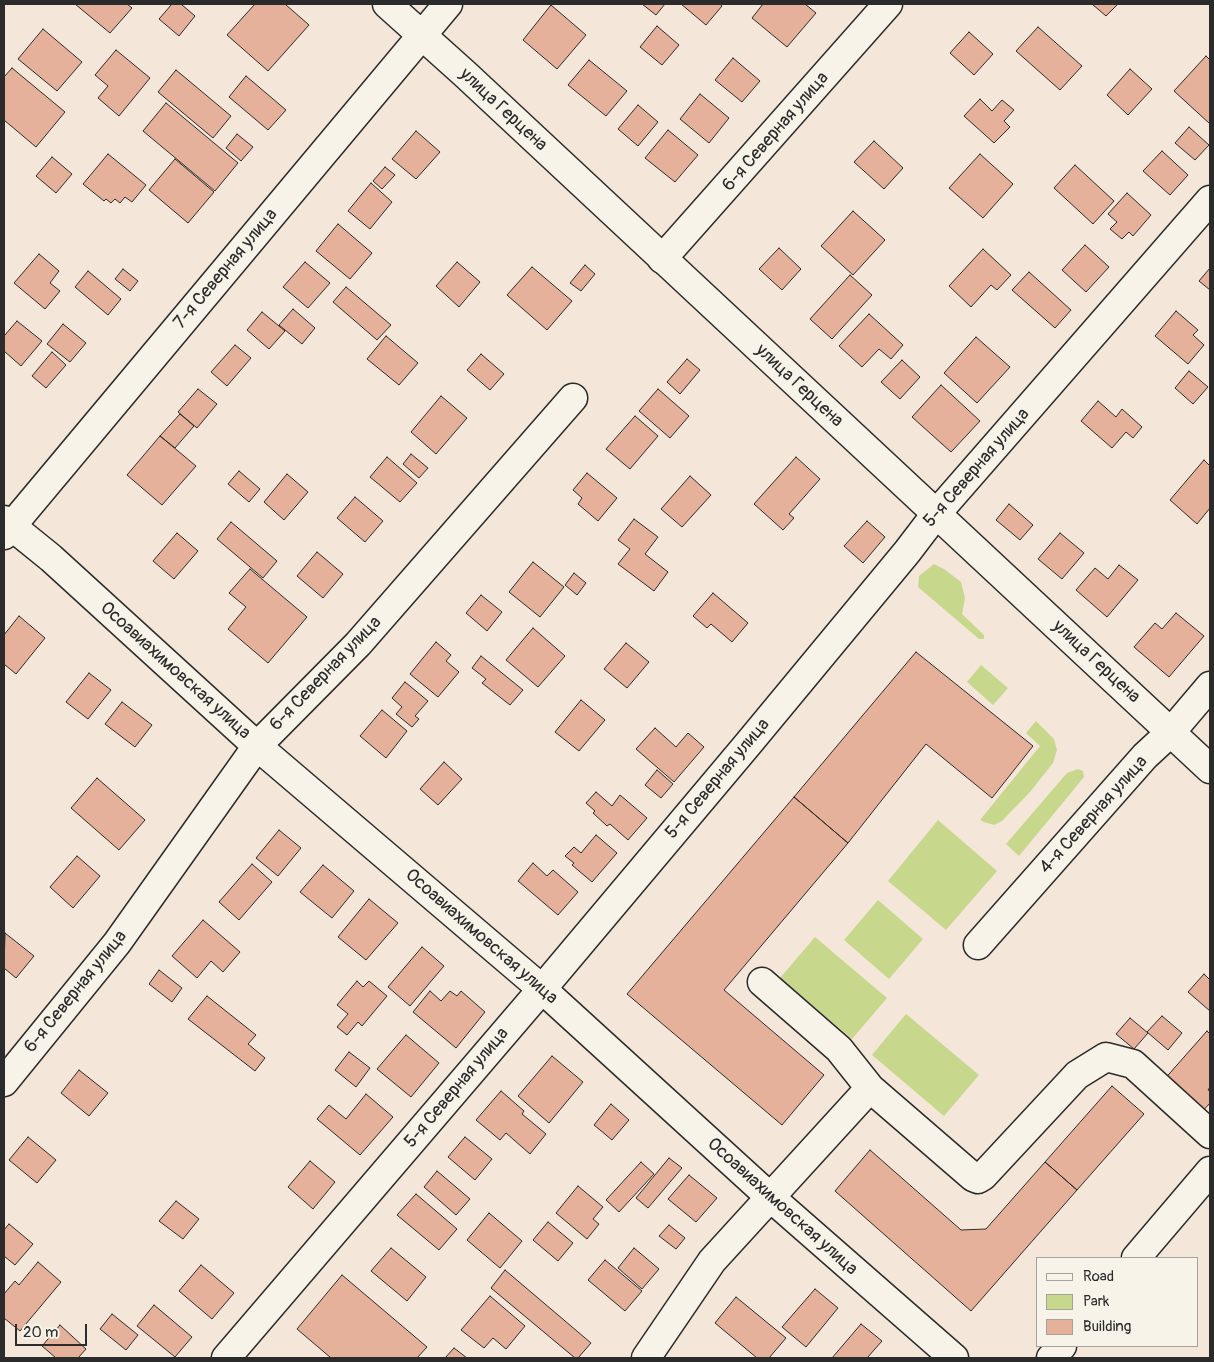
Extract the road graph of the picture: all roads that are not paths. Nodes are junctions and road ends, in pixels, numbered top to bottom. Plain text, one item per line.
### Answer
1 (387, 4) edge
2 (448, 4) edge
3 (888, 4) edge
4 (422, 34) junction
5 (1210, 200) edge
6 (662, 259) junction
7 (573, 398) dead end
8 (936, 514) junction
9 (6, 527) edge
10 (1210, 686) edge
11 (1171, 732) junction
12 (257, 746) junction
13 (1210, 769) edge
14 (978, 945) dead end
15 (762, 982) dead end
16 (542, 989) junction
17 (4, 1082) edge
18 (870, 1088) junction
19 (1210, 1134) edge
20 (1210, 1171) edge
21 (770, 1197) junction
22 (1137, 1257) edge
23 (1061, 1347) edge
24 (226, 1358) edge
25 (646, 1358) edge
26 (954, 1358) edge
27 (1051, 1358) edge

1 - 4 street, улица Герцена
2 - 4 street, 7-я Северная улица
3 - 6 street, 6-я Северная улица
4 - 6 street, улица Герцена
4 - 9 street, 7-я Северная улица
5 - 8 street, 5-я Северная улица
6 - 8 street, улица Герцена
7 - 12 street, 6-я Северная улица
8 - 11 street, улица Герцена
8 - 16 street, 5-я Северная улица
9 - 12 street, Осоавиахимовская улица
10 - 11 street, 4-я Северная улица
11 - 13 street, улица Герцена
11 - 14 street, 4-я Северная улица
12 - 16 street, Осоавиахимовская улица
12 - 17 street, 6-я Северная улица
15 - 18 street
16 - 21 street, Осоавиахимовская улица
16 - 24 street, 5-я Северная улица
18 - 19 street
18 - 21 street
20 - 22 street
21 - 25 street
21 - 26 street, Осоавиахимовская улица
23 - 27 street

